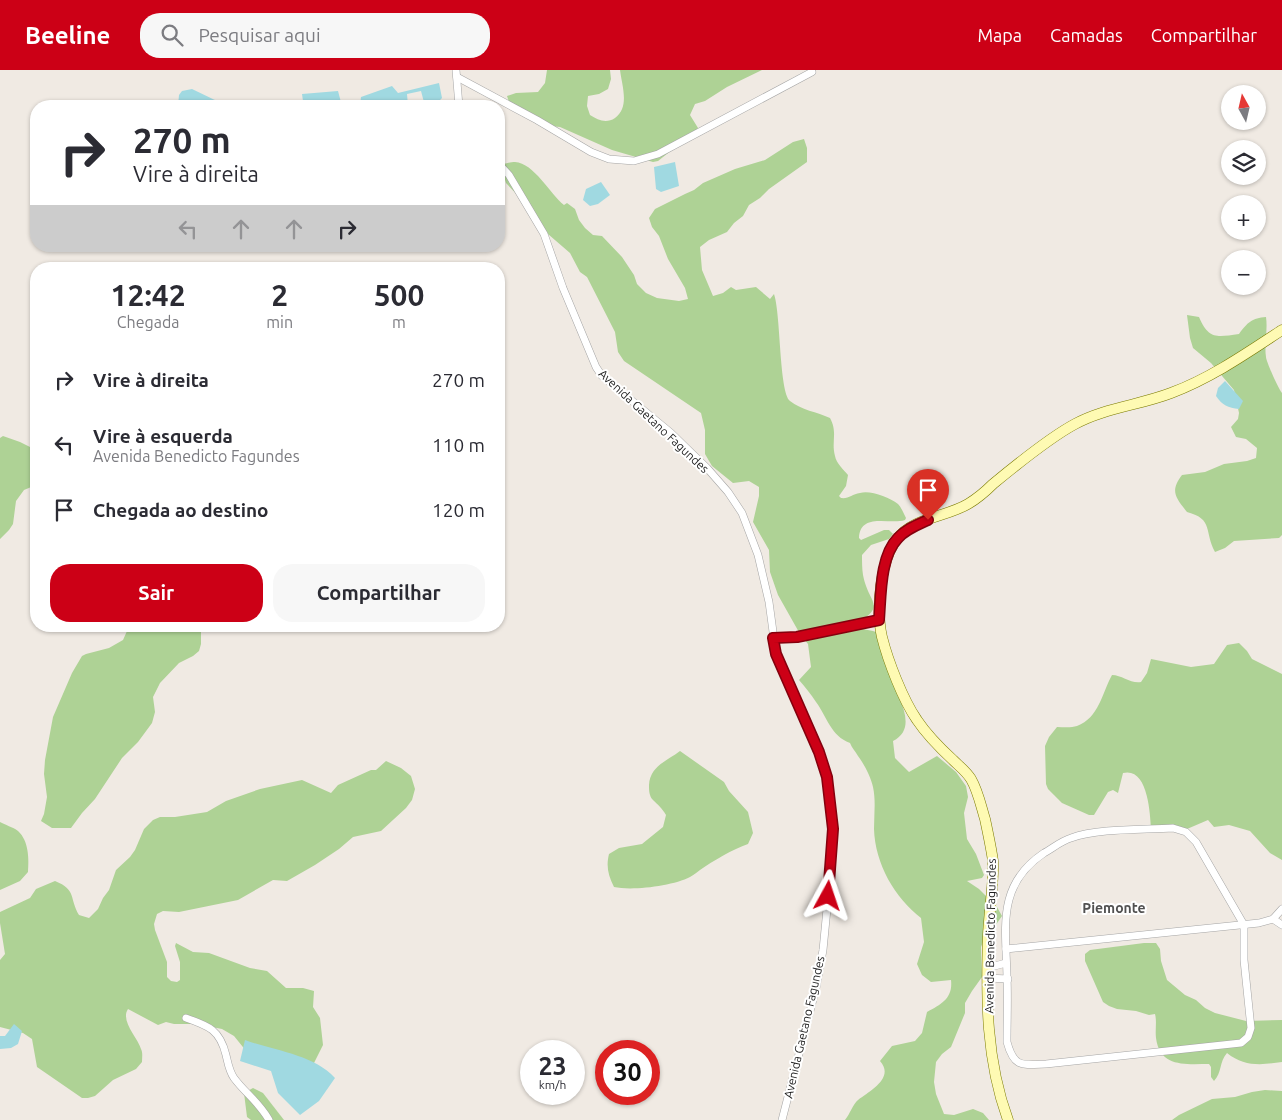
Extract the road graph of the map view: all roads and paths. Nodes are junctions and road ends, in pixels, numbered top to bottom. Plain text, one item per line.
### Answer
1 (812, 72) dead end
2 (456, 74) edge
3 (458, 100) edge
4 (502, 100) edge
5 (505, 102) edge
6 (505, 171) edge
7 (1282, 330) edge
8 (879, 620) junction
9 (773, 638) junction
10 (1282, 909) edge
11 (1273, 919) junction
12 (1244, 925) junction
13 (1282, 925) edge
14 (1006, 949) junction
15 (1006, 963) junction
16 (987, 973) junction
17 (1008, 979) junction
18 (186, 1018) dead end
19 (269, 1120) edge
20 (782, 1120) edge
21 (1008, 1120) edge

1 - 5 street
2 - 3 street
2 - 4 street
6 - 9 street, Avenida Gaetano Fagundes
7 - 8 street, Avenida Benedicto Fagundes
8 - 9 street
8 - 16 street, Avenida Benedicto Fagundes
9 - 20 street, Avenida Gaetano Fagundes
10 - 11 street
11 - 12 street
11 - 13 street
12 - 14 street
12 - 14 street
12 - 17 street
14 - 15 street
15 - 16 street
15 - 17 street
16 - 17 street
16 - 21 street, Avenida Benedicto Fagundes
18 - 19 street

